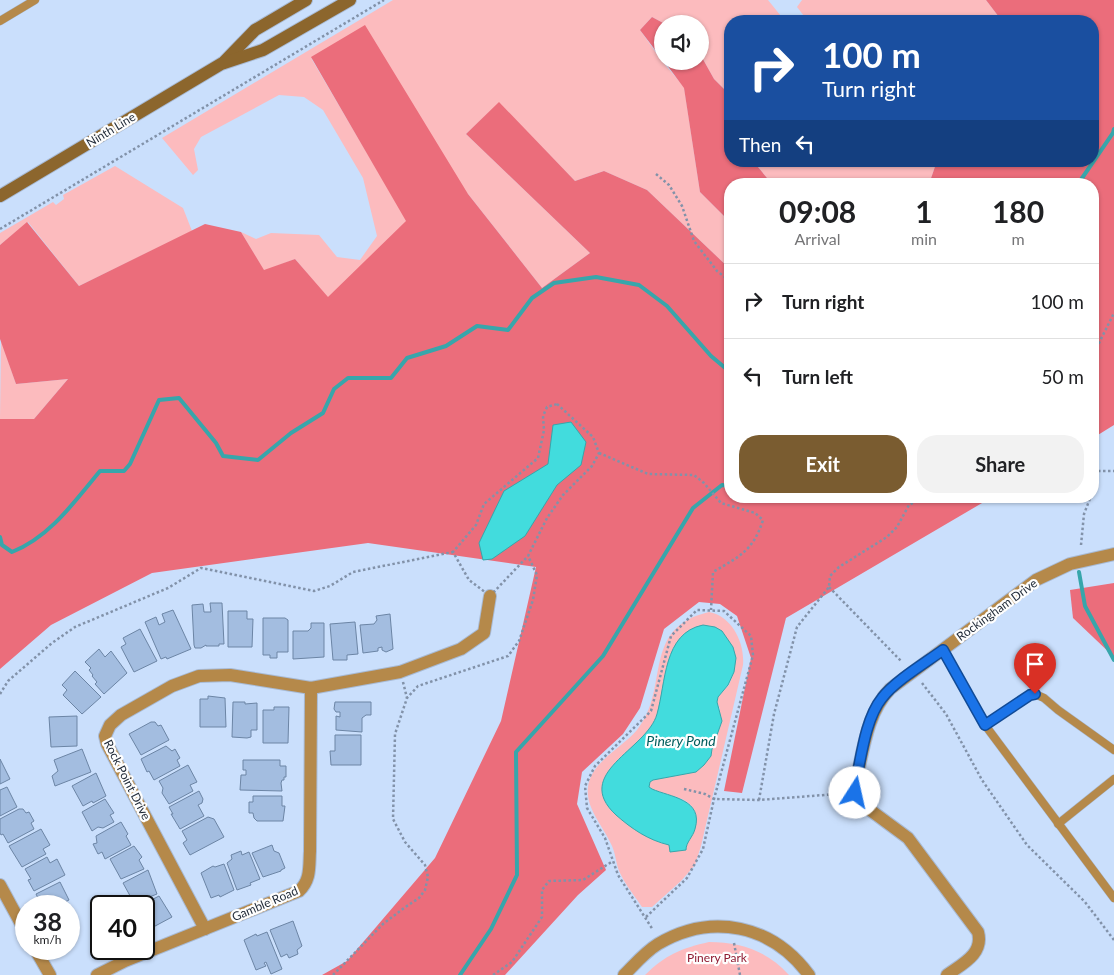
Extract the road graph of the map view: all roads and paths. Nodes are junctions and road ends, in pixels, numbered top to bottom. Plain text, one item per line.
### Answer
1 (35, 0) edge
2 (306, 0) edge
3 (350, 0) edge
4 (384, 0) edge
5 (0, 21) edge
6 (221, 64) junction
7 (656, 174) dead end
8 (0, 196) edge
9 (0, 229) edge
10 (724, 277) edge
11 (1114, 313) edge
12 (1099, 344) edge
13 (600, 453) junction
14 (1099, 471) edge
15 (1114, 471) edge
16 (913, 503) edge
17 (1089, 503) edge
18 (1081, 545) dead end
19 (453, 552) junction
20 (1114, 554) edge
21 (528, 556) junction
22 (829, 587) junction
23 (490, 596) junction
24 (712, 610) junction
25 (943, 650) junction
26 (901, 662) dead end
27 (403, 680) dead end
28 (922, 682) dead end
29 (311, 688) junction
30 (0, 694) edge
31 (407, 698) junction
32 (985, 725) junction
33 (1114, 750) edge
34 (1114, 779) edge
35 (684, 789) dead end
36 (837, 794) dead end
37 (714, 799) junction
38 (759, 800) junction
39 (1058, 824) junction
40 (613, 861) junction
41 (0, 885) edge
42 (1114, 898) edge
43 (15, 912) edge
44 (646, 917) junction
45 (205, 929) junction
46 (652, 930) dead end
47 (1114, 940) edge
48 (734, 943) dead end
49 (41, 960) edge
50 (50, 975) edge
51 (97, 975) edge
52 (333, 975) edge
53 (493, 975) edge
54 (624, 975) edge
55 (740, 975) edge
56 (809, 975) edge
57 (947, 975) edge

1 - 5 lane
2 - 6 main road, Ninth Line
3 - 6 main road, Ninth Line
4 - 9 path
6 - 8 main road, Ninth Line
7 - 10 path
11 - 12 path
13 - 19 path
13 - 21 path
13 - 24 path
14 - 15 path
16 - 22 path
17 - 18 path
19 - 23 path
19 - 30 path
20 - 25 street, Rockingham Drive
21 - 23 path
21 - 31 path
22 - 26 path
22 - 38 path
23 - 29 street, Rock Point Drive
24 - 37 path
24 - 40 path
25 - 32 lane
25 - 57 street, Rockingham Drive
27 - 31 path
28 - 47 path
29 - 45 street, Gamble Road
29 - 45 street, Rock Point Drive
31 - 52 path
32 - 33 lane
32 - 39 lane
34 - 39 lane
35 - 37 path
36 - 38 path
37 - 38 path
37 - 44 path
39 - 42 lane
40 - 44 path
40 - 53 path
41 - 43 street
44 - 46 path
45 - 51 street, Gamble Road
48 - 55 path
49 - 50 street
54 - 56 street

